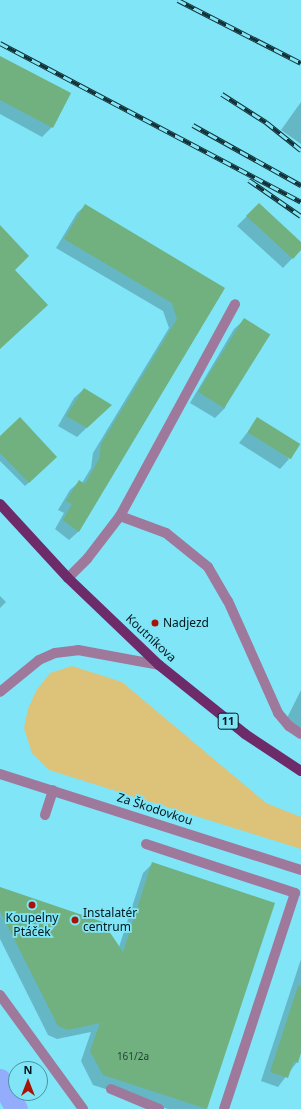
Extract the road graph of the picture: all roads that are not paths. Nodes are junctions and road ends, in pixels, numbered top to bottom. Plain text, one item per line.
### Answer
1 (235, 304) dead end
2 (0, 504) edge
3 (120, 516) junction
4 (68, 578) junction
5 (159, 665) junction
6 (0, 692) edge
7 (301, 734) edge
8 (301, 771) edge
9 (0, 774) edge
10 (53, 790) junction
11 (45, 815) dead end
12 (146, 844) dead end
13 (301, 870) edge
14 (0, 995) edge
15 (111, 1089) dead end
16 (83, 1109) edge
17 (159, 1109) edge
18 (224, 1109) edge

1 - 3 street
2 - 4 main road, Koutníkova / 11
3 - 4 street
3 - 7 street
4 - 5 main road, Koutníkova / 11
5 - 6 street
5 - 8 main road, Koutníkova / 11
9 - 10 street, Za Škodovkou
10 - 11 street
10 - 13 street, Za Škodovkou
12 - 18 street
14 - 16 street
15 - 17 street

